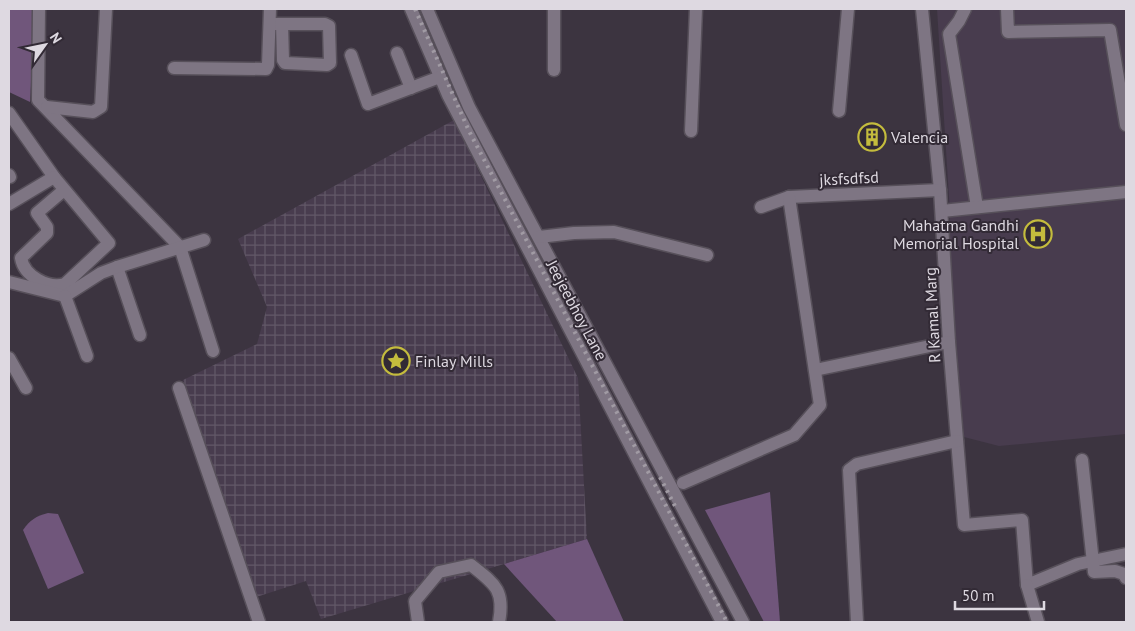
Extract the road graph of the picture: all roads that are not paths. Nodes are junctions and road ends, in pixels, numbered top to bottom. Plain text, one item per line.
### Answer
1 (39, 9) edge
2 (106, 9) edge
3 (270, 9) edge
4 (411, 9) edge
5 (427, 9) edge
6 (554, 9) edge
7 (696, 9) edge
8 (848, 9) edge
9 (922, 9) edge
10 (964, 9) edge
11 (1008, 9) edge
12 (276, 24) junction
13 (444, 50) junction
14 (396, 53) dead end
15 (351, 55) dead end
16 (431, 56) junction
17 (174, 68) dead end
18 (554, 70) dead end
19 (440, 77) junction
20 (411, 88) junction
21 (47, 108) junction
22 (839, 111) dead end
23 (9, 113) edge
24 (1126, 125) edge
25 (691, 131) dead end
26 (54, 177) junction
27 (64, 190) junction
28 (940, 190) junction
29 (1126, 192) edge
30 (789, 197) junction
31 (9, 204) edge
32 (761, 207) dead end
33 (976, 207) junction
34 (942, 211) junction
35 (539, 237) junction
36 (204, 240) dead end
37 (180, 248) junction
38 (707, 255) dead end
39 (117, 267) junction
40 (9, 282) edge
41 (65, 296) junction
42 (589, 332) junction
43 (140, 335) dead end
44 (574, 339) junction
45 (949, 342) junction
46 (213, 351) dead end
47 (88, 356) dead end
48 (9, 358) edge
49 (815, 370) junction
50 (26, 388) dead end
51 (179, 388) dead end
52 (956, 441) junction
53 (1082, 460) dead end
54 (683, 483) dead end
55 (1126, 554) edge
56 (1093, 561) junction
57 (1126, 578) edge
58 (1027, 585) junction
59 (732, 602) junction
60 (719, 617) edge
61 (259, 622) edge
62 (418, 622) edge
63 (499, 622) edge
64 (743, 622) edge
65 (857, 622) edge
66 (1038, 622) edge

1 - 21 street
2 - 21 street
3 - 12 street
4 - 16 street, Jeejeebhoy Lane
5 - 13 street
6 - 18 street
7 - 25 street
8 - 22 street
9 - 28 street, R Kamal Marg
10 - 33 street
11 - 24 street
12 - 12 street
12 - 17 street
13 - 16 street
13 - 35 street
14 - 20 street
15 - 20 street
16 - 19 street, Jeejeebhoy Lane
19 - 20 street
19 - 44 street, Jeejeebhoy Lane
21 - 37 street
23 - 26 street
26 - 27 street
26 - 31 street
27 - 27 street
28 - 30 street, jksfsdfsd
28 - 34 street, R Kamal Marg
29 - 33 street
30 - 32 street, jksfsdfsd
30 - 49 street
33 - 34 street
34 - 45 street, R Kamal Marg
35 - 38 street
35 - 42 street
36 - 37 street
37 - 39 street
37 - 46 street
39 - 41 street
39 - 43 street
40 - 41 street
41 - 47 street
42 - 44 street
42 - 59 street
44 - 60 street, Jeejeebhoy Lane
45 - 49 street
45 - 52 street, R Kamal Marg
48 - 50 street
49 - 54 street
51 - 61 street
52 - 58 street, R Kamal Marg
52 - 65 street
53 - 56 street
55 - 56 street
56 - 57 street
56 - 58 street
58 - 66 street
59 - 60 street
59 - 64 street
62 - 63 street

